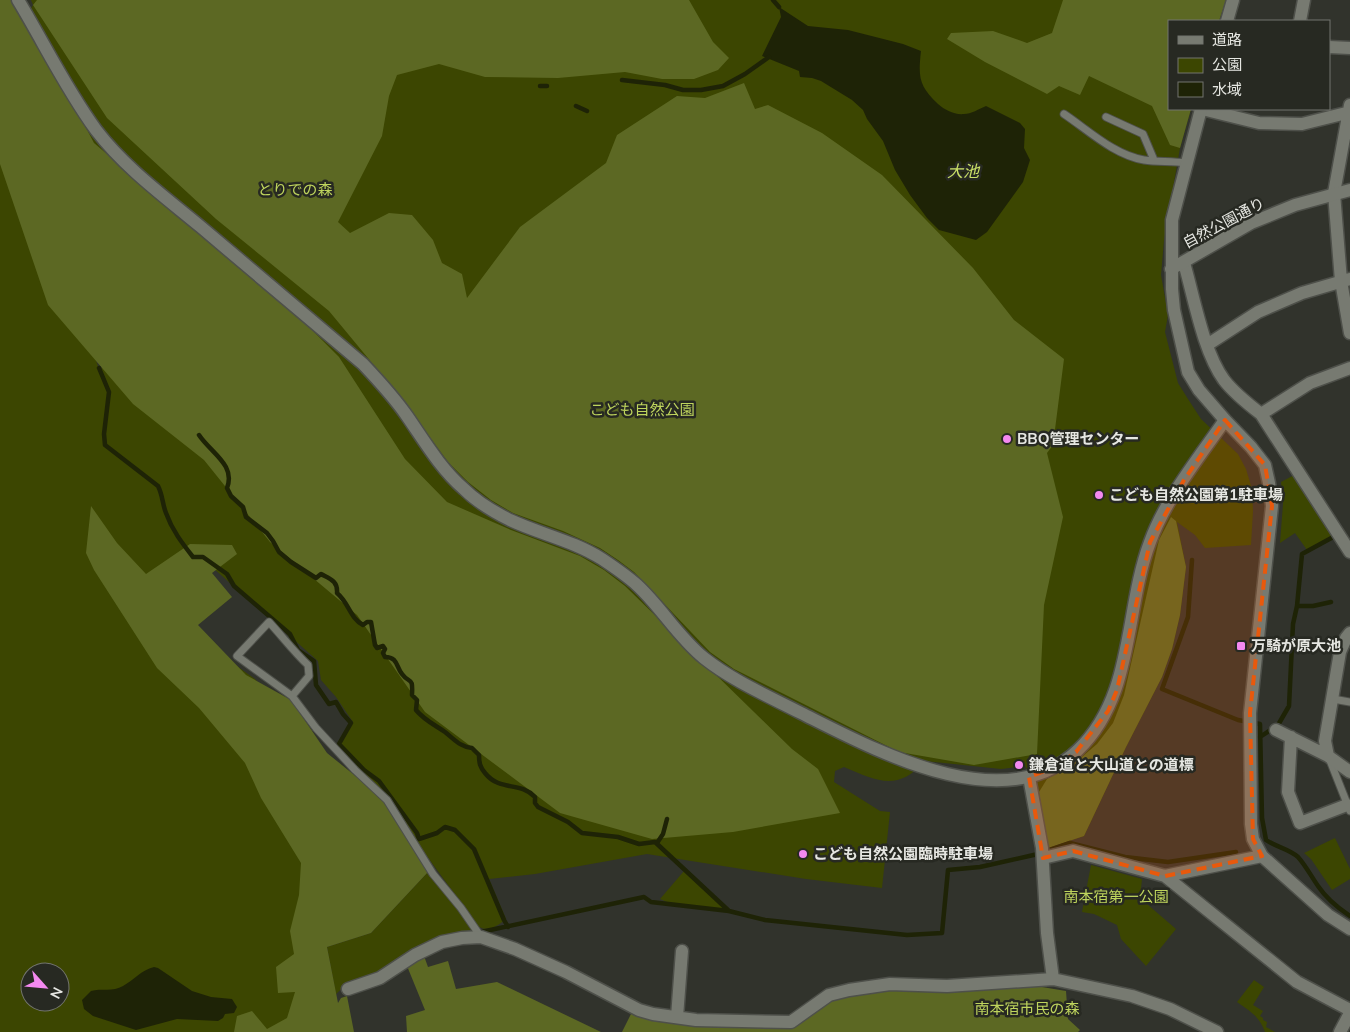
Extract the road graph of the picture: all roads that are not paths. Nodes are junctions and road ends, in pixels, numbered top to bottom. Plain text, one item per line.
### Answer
1 (1233, 0) edge
2 (1304, 0) edge
3 (21, 1) edge
4 (1227, 20) edge
5 (1300, 20) edge
6 (1330, 47) edge
7 (1350, 48) edge
8 (1202, 110) edge
9 (1206, 110) edge
10 (1350, 110) edge
11 (1064, 114) dead end
12 (1106, 117) dead end
13 (1154, 160) junction
14 (1186, 163) junction
15 (1350, 190) edge
16 (1334, 193) junction
17 (1184, 263) junction
18 (1172, 269) junction
19 (1346, 280) edge
20 (1350, 333) edge
21 (1206, 345) junction
22 (1350, 368) edge
23 (1261, 414) junction
24 (1225, 420) junction
25 (1345, 535) edge
26 (1350, 552) edge
27 (1350, 633) edge
28 (292, 696) junction
29 (1333, 699) junction
30 (1350, 702) edge
31 (1276, 730) dead end
32 (1291, 737) junction
33 (1328, 756) junction
34 (1350, 772) edge
35 (1030, 777) junction
36 (1349, 808) edge
37 (1042, 853) junction
38 (1262, 856) junction
39 (1165, 876) junction
40 (1350, 929) edge
41 (482, 937) junction
42 (682, 951) dead end
43 (1053, 979) junction
44 (348, 989) dead end
45 (1350, 1012) edge
46 (677, 1017) junction
47 (1217, 1032) edge
48 (1340, 1032) edge

1 - 4 street
2 - 5 street
3 - 35 street
6 - 7 street
8 - 14 street
9 - 10 street
10 - 16 street
11 - 13 lane
12 - 13 lane
13 - 14 lane
14 - 18 street
15 - 16 street, 自然公園通り
16 - 17 street, 自然公園通り
16 - 19 street
17 - 18 street, 自然公園通り
17 - 21 street
18 - 24 street
19 - 20 street
19 - 21 street
21 - 23 street
22 - 23 street
23 - 25 street
24 - 35 street
24 - 38 street
25 - 26 street
27 - 29 street
28 - 28 lane
28 - 41 lane
29 - 30 lane
29 - 33 street
31 - 32 street
32 - 33 street
32 - 36 street
33 - 34 street
33 - 36 lane
35 - 37 street
37 - 39 street
37 - 43 street
38 - 39 street
38 - 40 street
39 - 45 street
41 - 44 street
41 - 46 street
42 - 46 street
43 - 46 street
43 - 47 street
45 - 48 street

